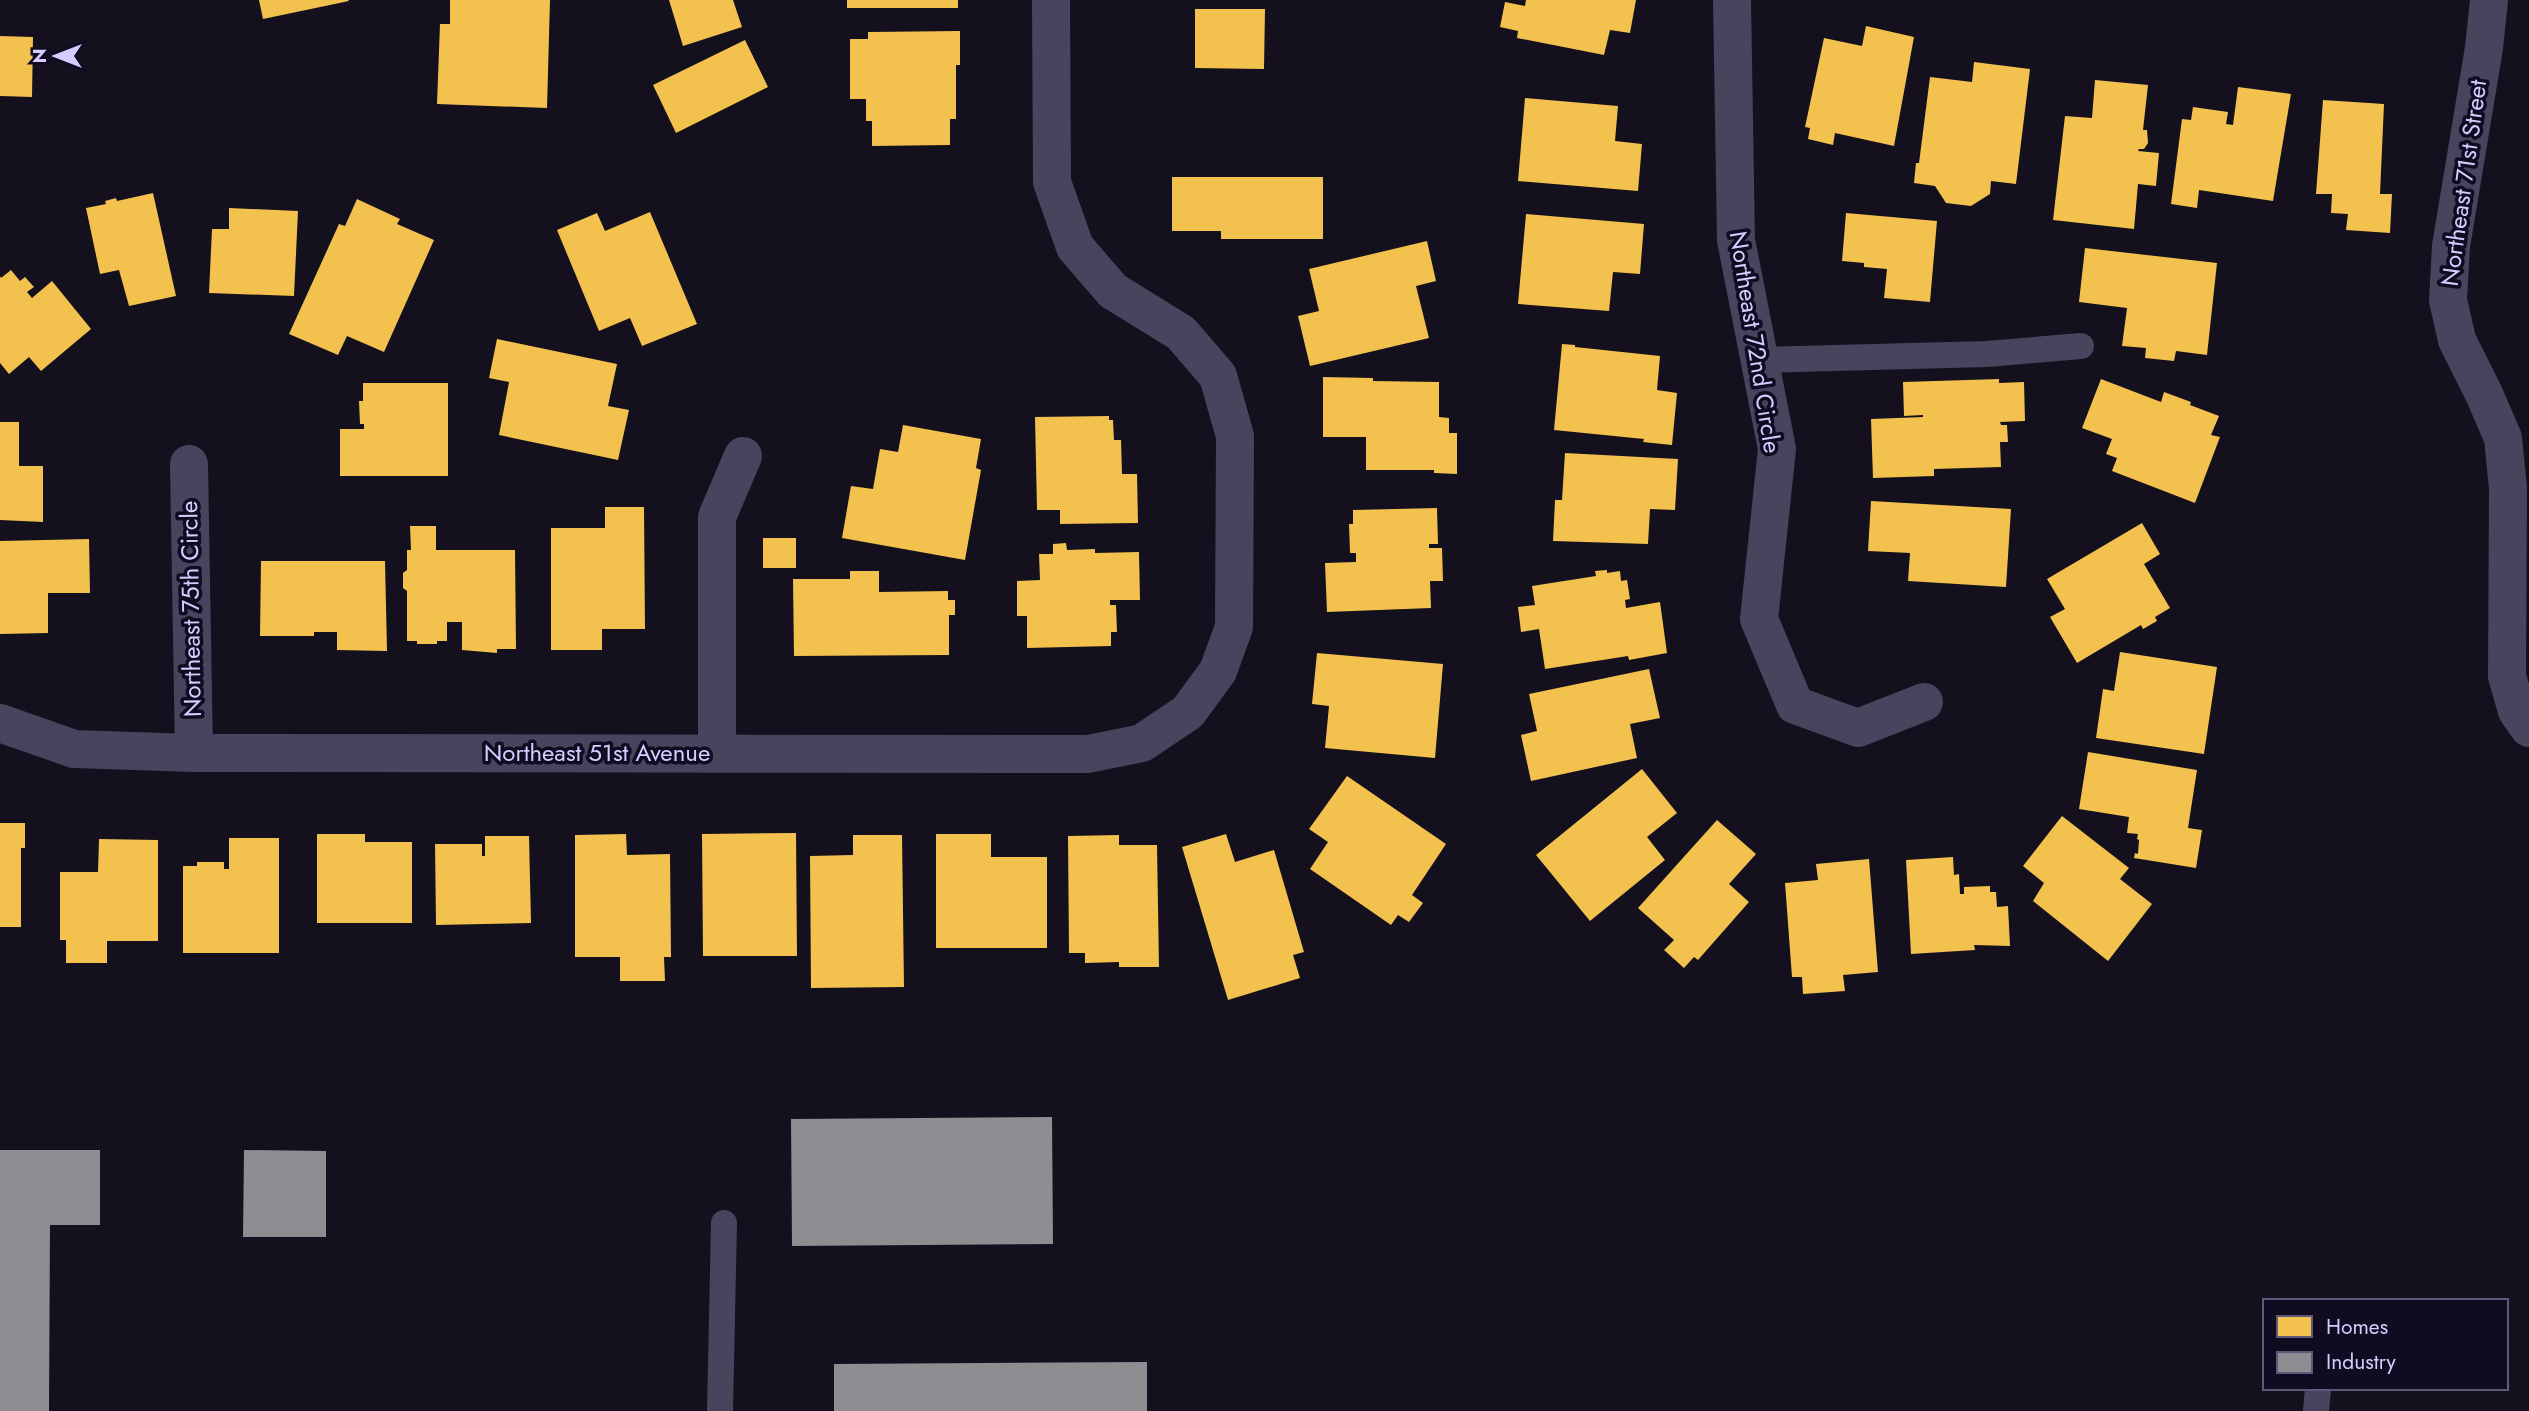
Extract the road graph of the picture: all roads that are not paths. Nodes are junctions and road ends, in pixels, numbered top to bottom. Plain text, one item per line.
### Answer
1 (1051, 0) edge
2 (1732, 0) edge
3 (2490, 0) edge
4 (2081, 346) dead end
5 (1759, 360) junction
6 (743, 456) dead end
7 (189, 464) dead end
8 (1924, 702) dead end
9 (0, 723) edge
10 (2529, 728) edge
11 (194, 753) junction
12 (717, 754) junction
13 (723, 1223) dead end
14 (2318, 1390) edge
15 (720, 1411) edge
16 (2316, 1411) edge

1 - 12 street, Northeast 51st Avenue
2 - 5 street, Northeast 72nd Circle
3 - 10 street, Northeast 71st Street
4 - 5 lane
5 - 8 street, Northeast 72nd Circle
6 - 12 street
7 - 11 street, Northeast 75th Circle
9 - 11 street, Northeast 51st Avenue
11 - 12 street, Northeast 51st Avenue
13 - 15 lane
14 - 16 lane

